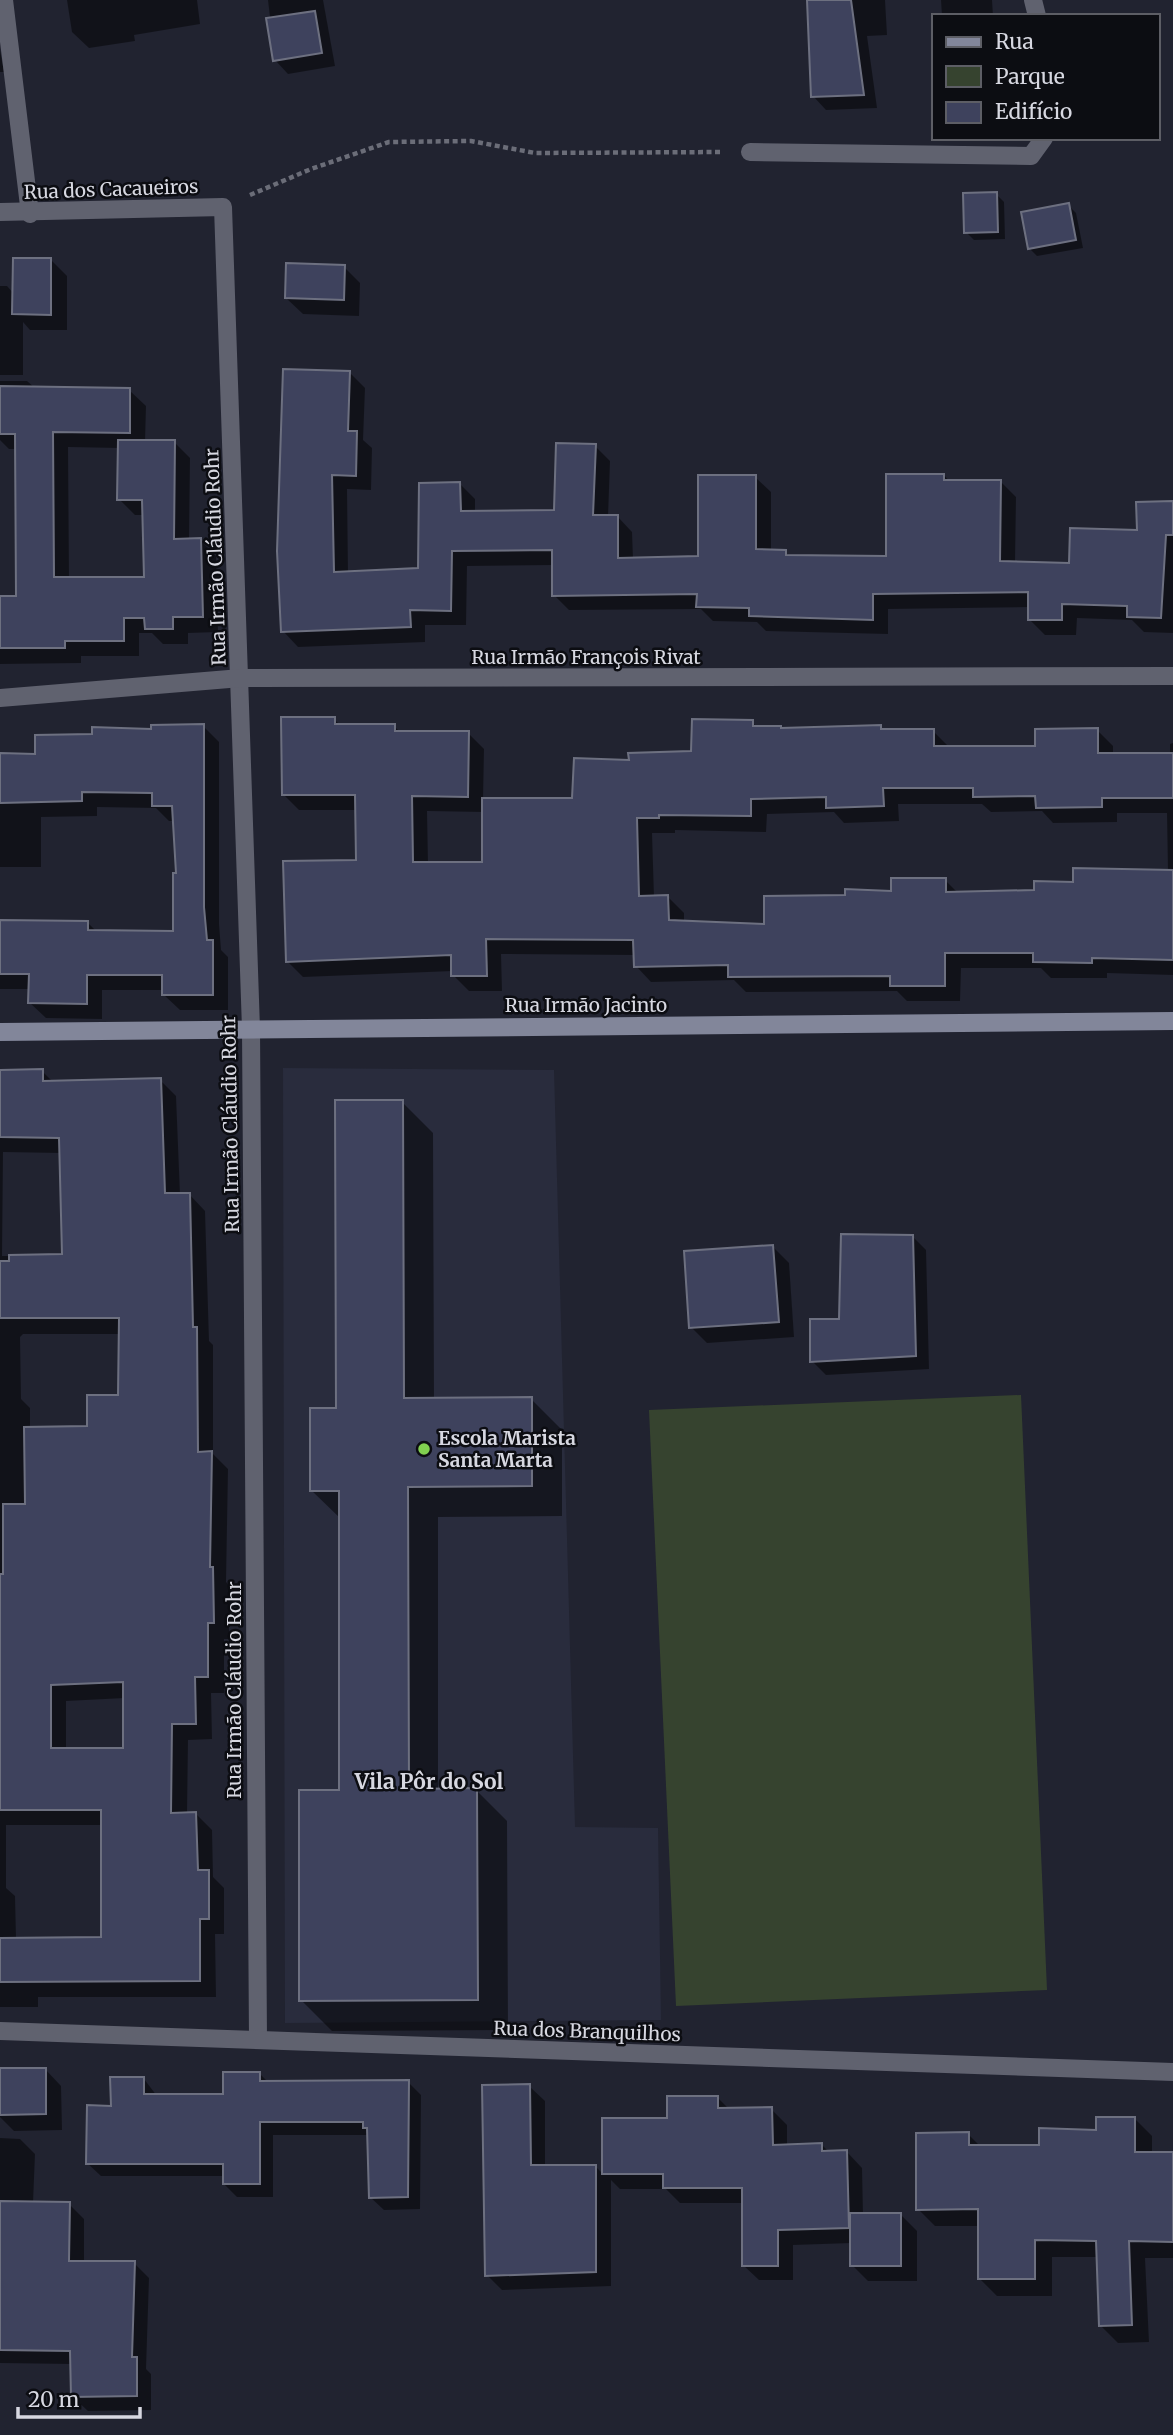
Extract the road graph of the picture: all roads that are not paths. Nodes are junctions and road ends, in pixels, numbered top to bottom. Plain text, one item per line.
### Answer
1 (4, 0) edge
2 (1043, 140) edge
3 (750, 152) road end
4 (223, 207) joint
5 (0, 212) edge
6 (30, 214) junction
7 (1173, 676) edge
8 (241, 678) junction
9 (0, 698) edge
10 (1173, 1021) edge
11 (251, 1029) junction
12 (0, 1032) edge
13 (0, 2031) edge
14 (258, 2040) junction
15 (1173, 2072) edge

1 - 6 street
2 - 3 street
4 - 6 street, Rua dos Cacaueiros
4 - 8 street, Rua Irmão Cláudio Rohr
5 - 6 street, Rua dos Cacaueiros
7 - 8 street, Rua Irmão François Rivat
8 - 9 street, Rua Irmão François Rivat
8 - 11 street, Rua Irmão Cláudio Rohr
10 - 11 street, Rua Irmão Jacinto
11 - 12 street, Rua Irmão Jacinto
11 - 14 street, Rua Irmão Cláudio Rohr
13 - 14 street, Rua dos Branquilhos
14 - 15 street, Rua dos Branquilhos

